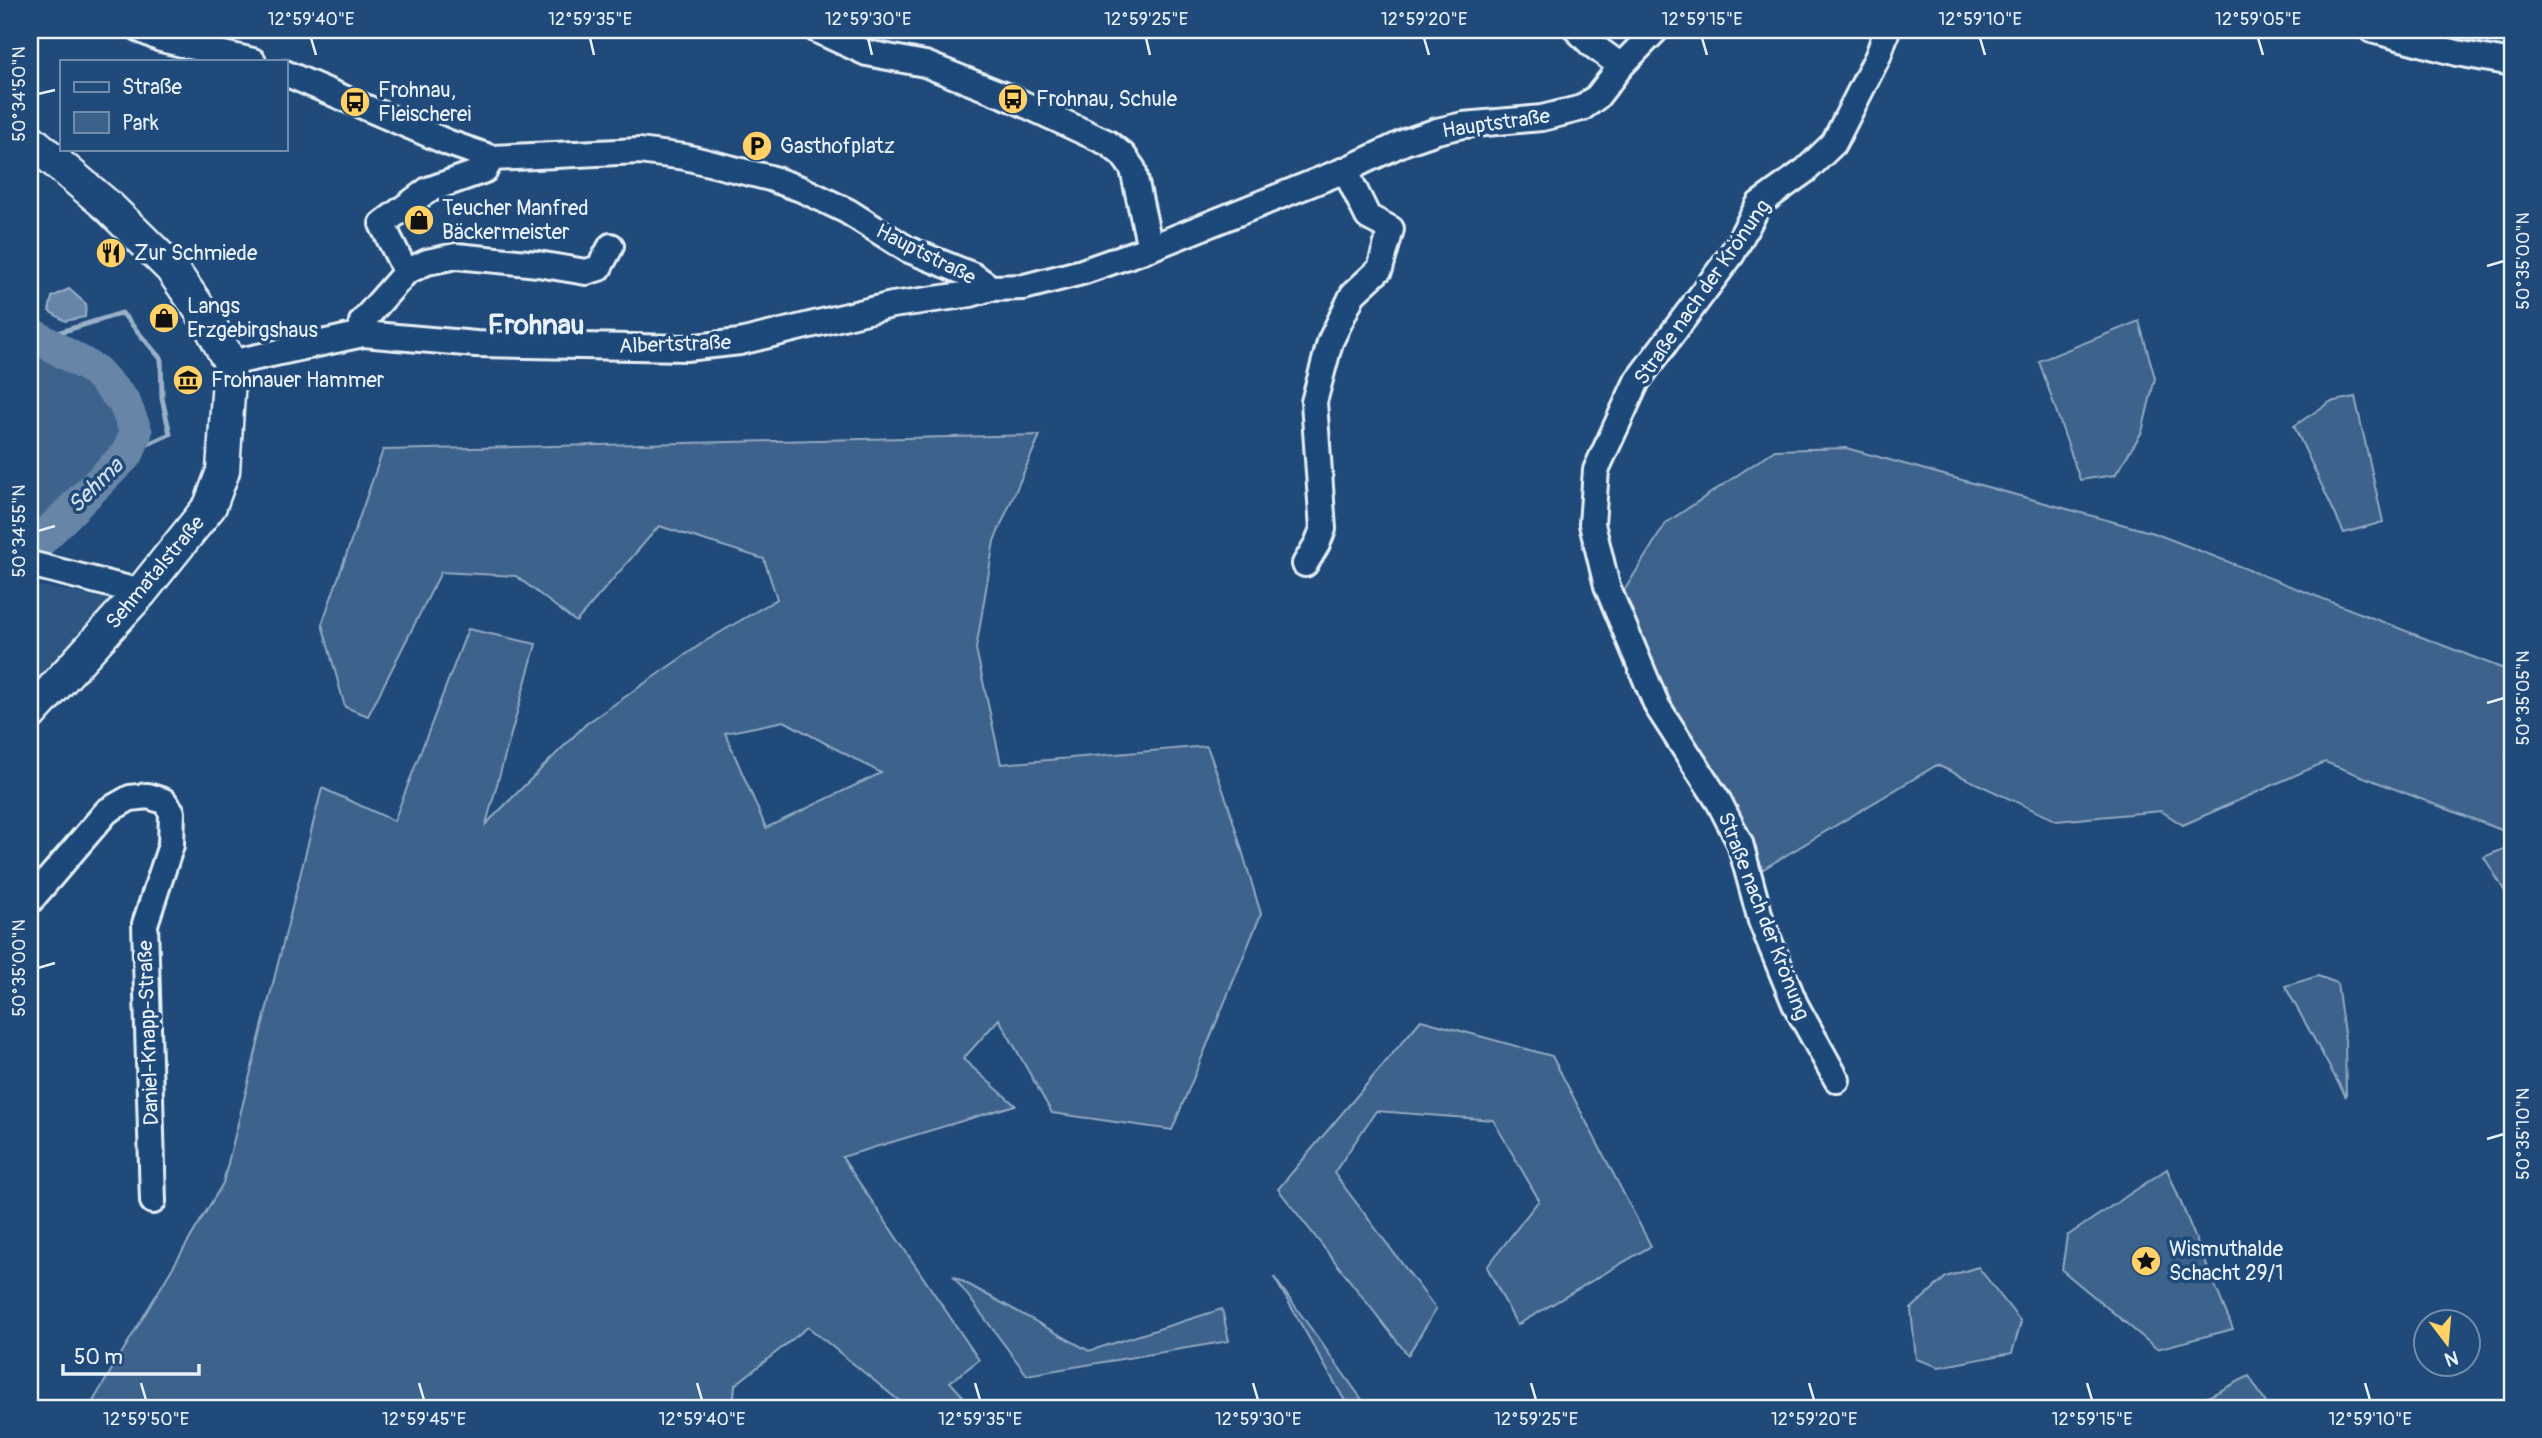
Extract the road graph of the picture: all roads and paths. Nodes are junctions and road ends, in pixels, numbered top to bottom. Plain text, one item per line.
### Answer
1 (141, 30) edge
2 (817, 30) edge
3 (1577, 30) edge
4 (1656, 30) edge
5 (1887, 30) edge
6 (2372, 30) edge
7 (249, 60) edge
8 (2512, 63) edge
9 (1621, 66) junction
10 (287, 74) edge
11 (30, 140) edge
12 (492, 158) junction
13 (1345, 170) junction
14 (611, 246) dead end
15 (1150, 248) junction
16 (406, 272) junction
17 (991, 288) junction
18 (363, 334) junction
19 (230, 363) junction
20 (1305, 564) dead end
21 (39, 566) edge
22 (141, 592) junction
23 (30, 714) edge
24 (30, 901) edge
25 (1837, 1080) dead end
26 (153, 1200) dead end

1 - 7 street
2 - 15 street
3 - 9 street
4 - 9 street, Hauptstraße
5 - 25 street, Straße nach der Krönung
6 - 8 street
9 - 13 street, Hauptstraße
10 - 12 street, Hauptstraße
11 - 19 main road
12 - 16 street
12 - 17 street, Hauptstraße
13 - 15 street, Hauptstraße
13 - 20 street
14 - 16 street
15 - 17 street, Hauptstraße
16 - 18 street
17 - 18 street, Albertstraße
18 - 19 street, Albertstraße
19 - 22 main road, Sehmatalstraße
21 - 22 street
22 - 23 main road, Sehmatalstraße
24 - 26 street, Daniel-Knapp-Straße

